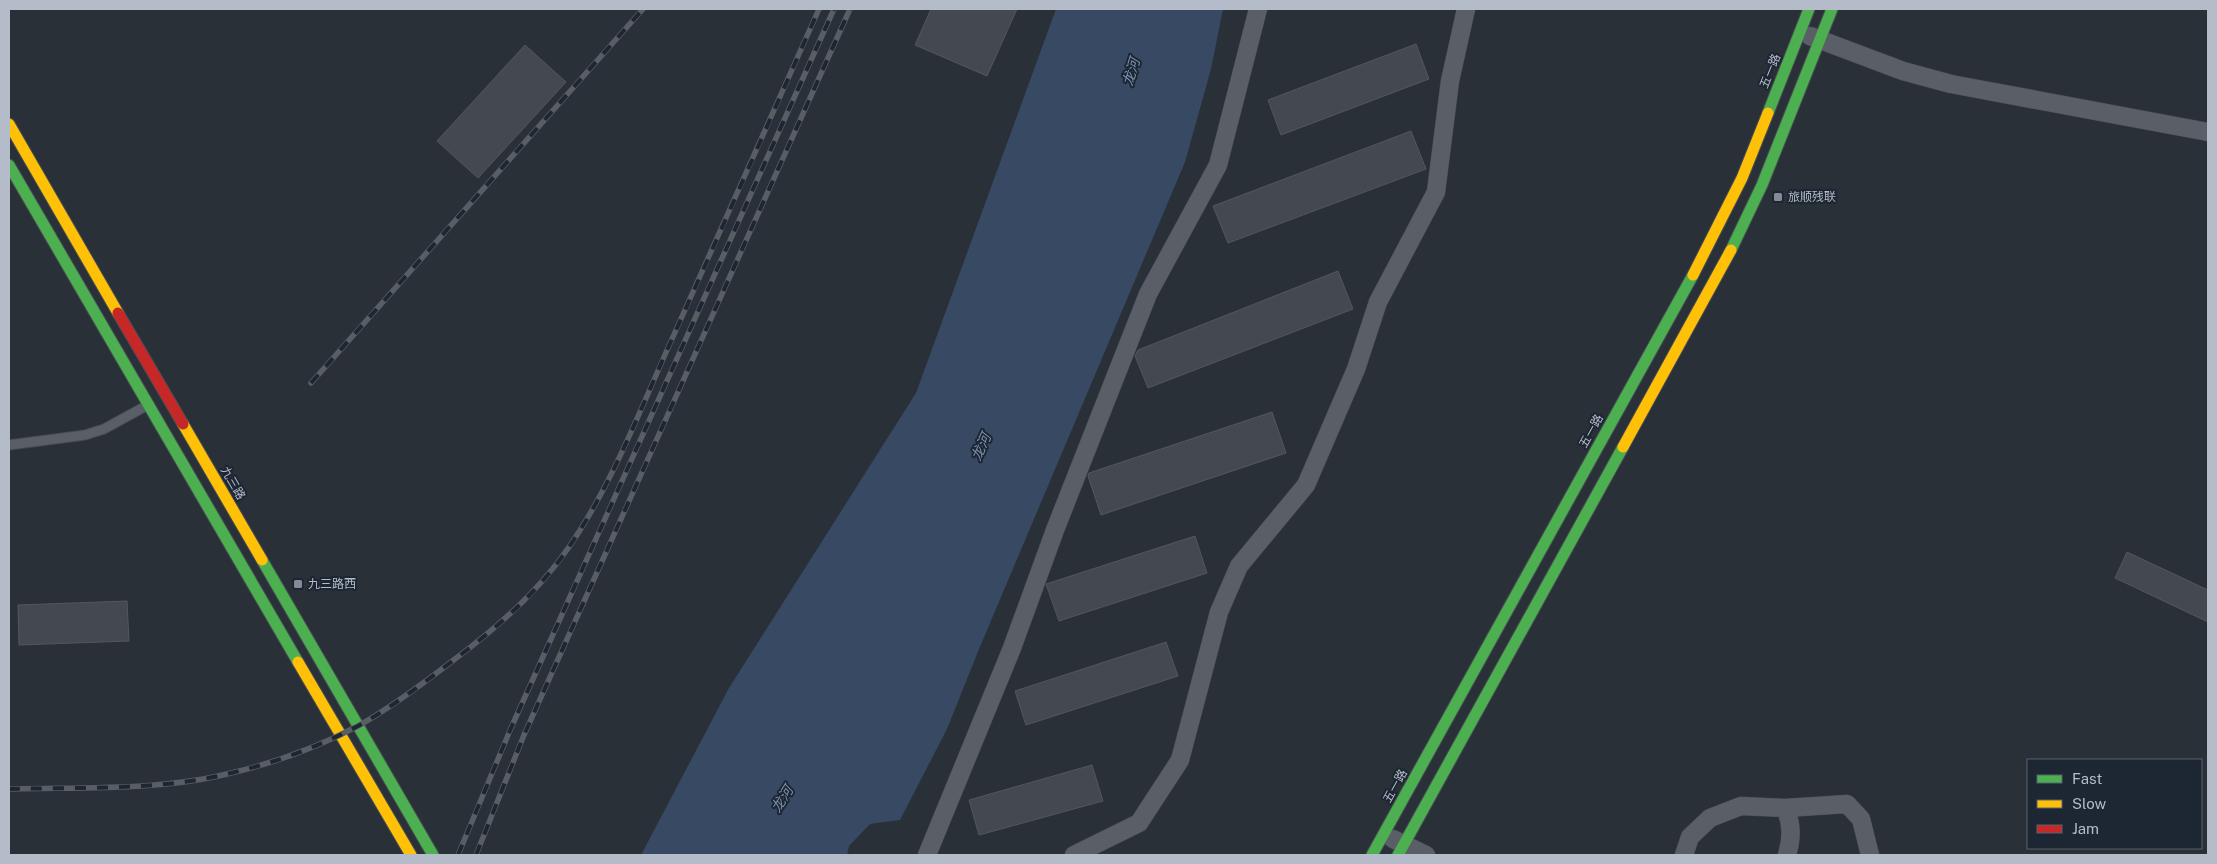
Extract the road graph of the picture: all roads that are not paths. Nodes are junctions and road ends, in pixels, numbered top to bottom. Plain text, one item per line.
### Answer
1 (1258, 9) edge
2 (1466, 9) edge
3 (1809, 9) edge
4 (1832, 9) edge
5 (1800, 32) junction
6 (1820, 40) junction
7 (9, 124) edge
8 (2208, 132) edge
9 (9, 165) edge
10 (157, 400) junction
11 (9, 445) edge
12 (1785, 808) junction
13 (1384, 835) junction
14 (1401, 850) edge
15 (410, 855) edge
16 (433, 855) edge
17 (926, 855) edge
18 (1074, 855) edge
19 (1372, 855) edge
20 (1426, 855) edge
21 (1684, 855) edge
22 (1786, 855) edge
23 (1870, 855) edge

1 - 17 street
2 - 18 street
3 - 5 main road, 五一路
4 - 6 main road
5 - 6 street
5 - 13 main road, 五一路
6 - 8 street
6 - 14 main road
7 - 10 main road, 九三路
9 - 10 main road, 九三路
10 - 11 lane
10 - 15 main road, 九三路
10 - 16 main road, 九三路
12 - 21 street
12 - 22 street
12 - 23 street
13 - 14 street
13 - 19 main road, 五一路
14 - 20 street

